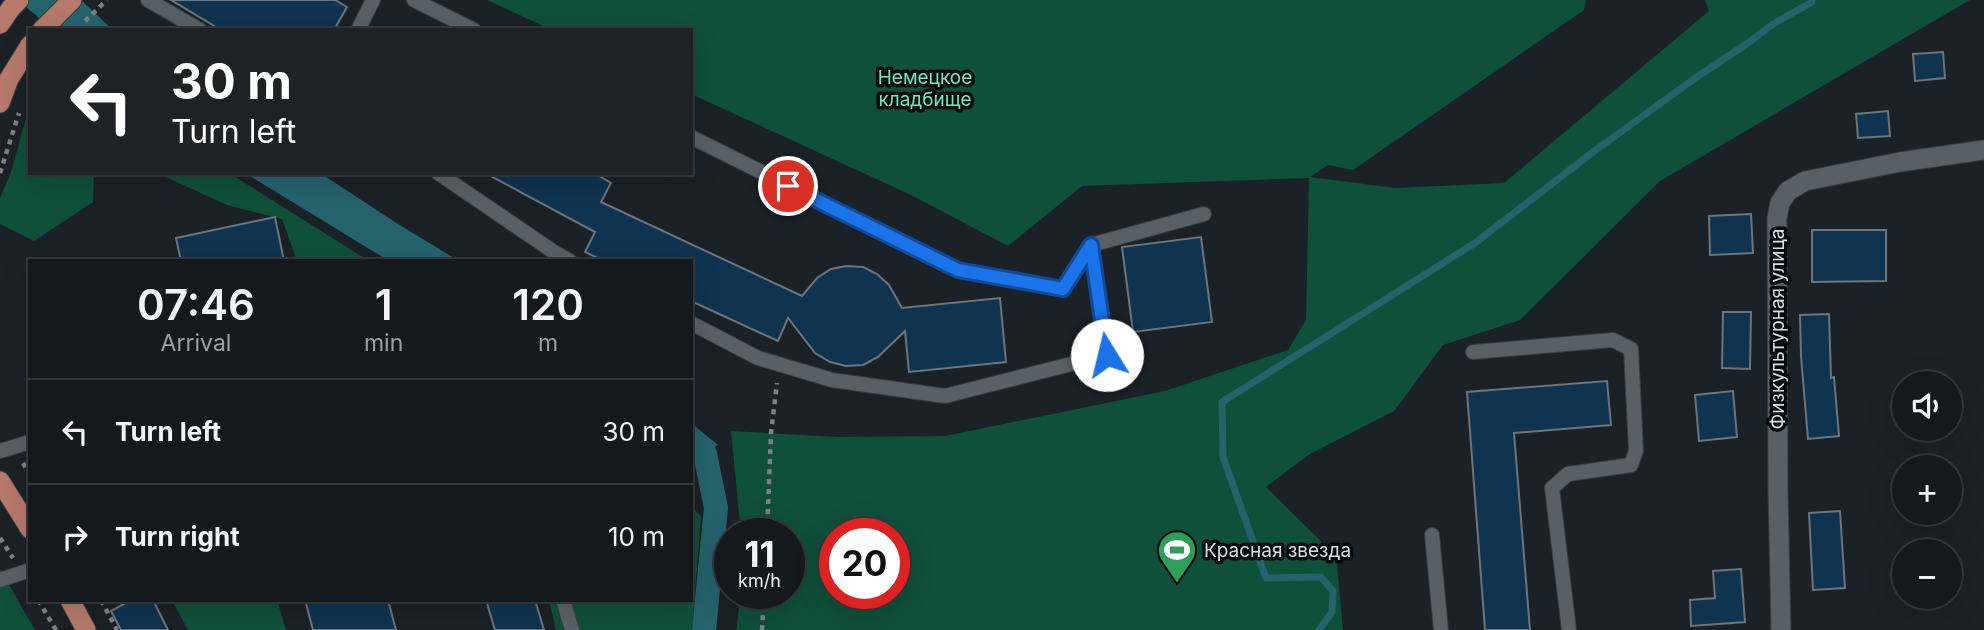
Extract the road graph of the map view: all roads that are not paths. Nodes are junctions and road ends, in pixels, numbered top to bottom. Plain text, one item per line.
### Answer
1 (72, 0) edge
2 (148, 0) edge
3 (373, 0) edge
4 (414, 0) edge
5 (43, 28) edge
6 (196, 28) edge
7 (359, 28) edge
8 (470, 28) edge
9 (28, 48) edge
10 (0, 103) edge
11 (693, 138) edge
12 (1984, 150) edge
13 (441, 175) edge
14 (1204, 214) dead end
15 (1091, 245) junction
16 (566, 259) edge
17 (693, 324) edge
18 (1473, 352) dead end
19 (28, 443) edge
20 (0, 451) edge
21 (0, 481) edge
22 (28, 526) edge
23 (1432, 535) dead end
24 (28, 571) edge
25 (0, 580) edge
26 (71, 602) edge
27 (564, 602) edge
28 (86, 630) edge
29 (572, 630) edge
30 (1441, 630) edge
31 (1569, 630) edge
32 (1781, 630) edge

1 - 5 main road
2 - 6 lane
3 - 7 lane
4 - 8 lane
9 - 10 main road
11 - 15 lane
12 - 32 street, Физкультурная улица
13 - 16 lane
14 - 15 lane
15 - 17 lane
18 - 31 lane
19 - 20 lane
21 - 22 main road
23 - 30 lane
24 - 25 lane
26 - 28 main road
27 - 29 lane

